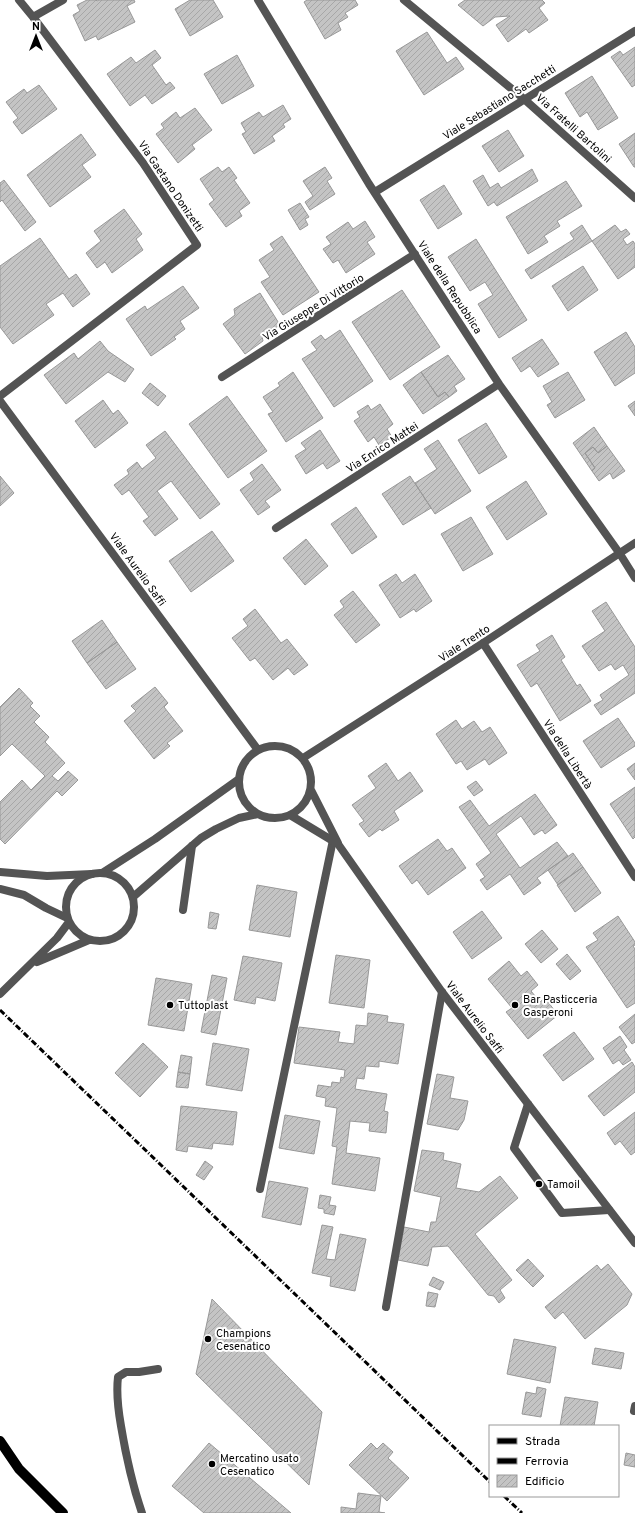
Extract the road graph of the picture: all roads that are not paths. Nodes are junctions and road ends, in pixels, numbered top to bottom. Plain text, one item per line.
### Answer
1 (19, 0) edge
2 (63, 0) edge
3 (258, 0) edge
4 (404, 0) edge
5 (33, 17) junction
6 (635, 31) edge
7 (524, 99) junction
8 (375, 192) junction
9 (635, 198) edge
10 (416, 254) junction
11 (222, 377) dead end
12 (499, 384) junction
13 (0, 396) edge
14 (0, 401) edge
15 (276, 528) dead end
16 (635, 543) edge
17 (620, 554) junction
18 (635, 578) edge
19 (484, 643) junction
20 (258, 750) junction
21 (303, 758) junction
22 (239, 779) junction
23 (311, 790) junction
24 (258, 814) junction
25 (290, 815) junction
26 (335, 842) junction
27 (192, 846) junction
28 (0, 872) edge
29 (102, 873) junction
30 (92, 874) junction
31 (635, 877) edge
32 (0, 889) edge
33 (133, 897) junction
34 (183, 910) dead end
35 (68, 920) junction
36 (89, 940) junction
37 (33, 964) junction
38 (442, 992) junction
39 (0, 994) edge
40 (528, 1104) junction
41 (260, 1189) dead end
42 (609, 1210) junction
43 (635, 1243) edge
44 (386, 1308) dead end
45 (158, 1369) dead end
46 (0, 1441) edge
47 (63, 1513) edge
48 (142, 1513) edge

1 - 5 street, Via Gaetano Donizetti
2 - 5 street
3 - 8 street, Viale della Repubblica
4 - 7 street, Via Fratelli Bartolini
5 - 13 street, Via Gaetano Donizetti
6 - 7 street, Viale Sebastiano Sacchetti
7 - 8 street, Viale Sebastiano Sacchetti
7 - 9 street, Via Fratelli Bartolini
8 - 10 street, Viale della Repubblica
10 - 11 street, Via Giuseppe Di Vittorio
10 - 12 street, Viale della Repubblica
12 - 15 street, Via Enrico Mattei
12 - 17 street, Viale della Repubblica
14 - 20 street, Viale Aurelio Saffi
16 - 17 street, Viale Trento
17 - 18 street, Viale della Repubblica
17 - 19 street, Viale Trento
19 - 21 street, Viale Trento
19 - 31 street, Via della Libertà
20 - 21 street
20 - 22 street
21 - 23 street
22 - 24 street
22 - 29 street
23 - 25 street
23 - 26 street
24 - 25 street
24 - 27 street
25 - 26 street, Viale Aurelio Saffi
26 - 38 street, Viale Aurelio Saffi
26 - 41 street
27 - 33 street
27 - 34 street
28 - 30 street
29 - 30 street
29 - 33 street
30 - 35 street
32 - 35 street
33 - 36 street
35 - 36 street
35 - 37 street
36 - 37 street
37 - 39 street
38 - 40 street, Viale Aurelio Saffi
38 - 44 street
40 - 42 street, Viale Aurelio Saffi
40 - 42 street
42 - 43 street, Viale Aurelio Saffi
45 - 48 street
46 - 47 main road

